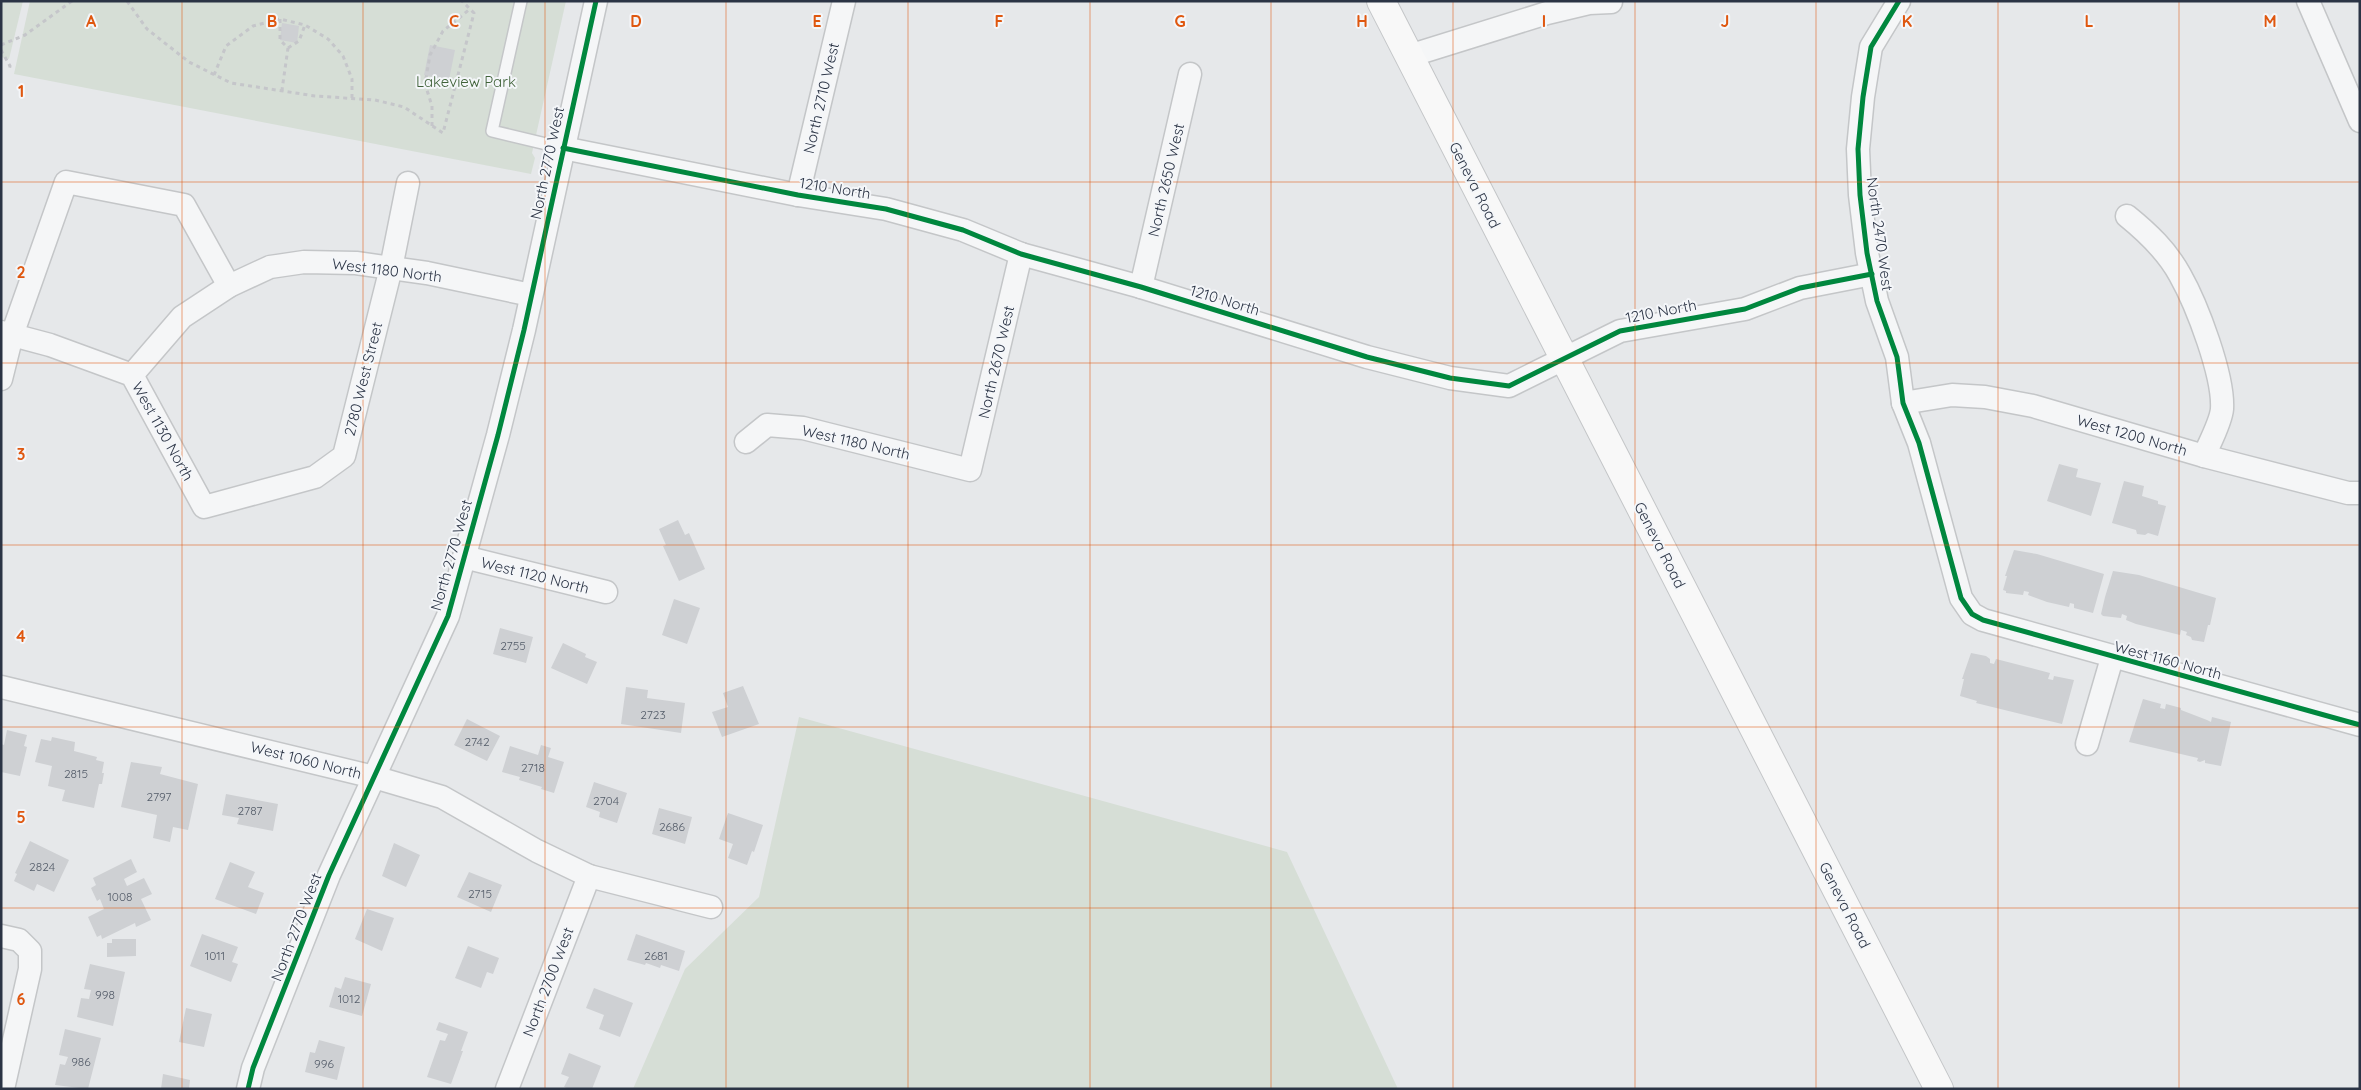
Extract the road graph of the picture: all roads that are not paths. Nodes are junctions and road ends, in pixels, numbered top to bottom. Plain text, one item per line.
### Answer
1 (521, 1) edge
2 (596, 1) edge
3 (844, 1) edge
4 (1382, 1) edge
5 (1899, 1) edge
6 (2308, 1) edge
7 (1611, 2) edge
8 (1409, 56) junction
9 (1190, 74) dead end
10 (2360, 121) edge
11 (563, 148) junction
12 (408, 183) dead end
13 (798, 195) junction
14 (2127, 216) dead end
15 (1021, 254) junction
16 (390, 268) junction
17 (1872, 274) junction
18 (228, 286) junction
19 (1141, 287) junction
20 (532, 295) junction
21 (7, 334) edge
22 (1564, 360) junction
23 (132, 376) junction
24 (1, 379) edge
25 (1903, 403) junction
26 (746, 442) dead end
27 (2204, 456) junction
28 (970, 470) joint
29 (315, 477) joint
30 (2360, 493) edge
31 (464, 557) junction
32 (606, 592) dead end
33 (1972, 614) joint
34 (2112, 658) junction
35 (1, 687) edge
36 (2360, 725) edge
37 (2087, 744) dead end
38 (374, 777) junction
39 (589, 876) junction
40 (711, 907) dead end
41 (1, 936) edge
42 (3, 1089) edge
43 (248, 1089) edge
44 (507, 1089) edge
45 (1939, 1089) edge

1 - 11 lane
2 - 11 street, North 2770 West
3 - 13 street, North 2710 West
4 - 8 main road, Geneva Road
5 - 17 street, North 2470 West
6 - 10 street
7 - 8 street
8 - 22 main road, Geneva Road
9 - 19 street, North 2650 West
11 - 13 street, 1210 North
11 - 20 street, North 2770 West
12 - 16 street, 2780 West Street
13 - 15 street, 1210 North
14 - 27 street
15 - 19 street, 1210 North
15 - 28 street, North 2670 West
16 - 18 street, West 1180 North
16 - 20 street, West 1180 North
16 - 29 street, 2780 West Street
17 - 22 street, 1210 North
17 - 25 street, North 2470 West
18 - 21 street
18 - 23 street, West 1180 North
19 - 22 street, 1210 North
20 - 31 street, North 2770 West
21 - 23 street, West 1130 North
21 - 24 street
22 - 45 main road, Geneva Road
23 - 29 street, West 1130 North
25 - 27 street, West 1200 North
25 - 33 street, North 2470 West
26 - 28 street, West 1180 North
27 - 30 street, West 1200 North
31 - 32 street, West 1120 North
31 - 38 street, North 2770 West
33 - 34 street, West 1160 North
34 - 36 street, West 1160 North
34 - 37 street
35 - 38 street, West 1060 North
38 - 39 street, West 1060 North
38 - 43 street, North 2770 West
39 - 40 street, West 1060 North
39 - 44 street, North 2700 West
41 - 42 street

